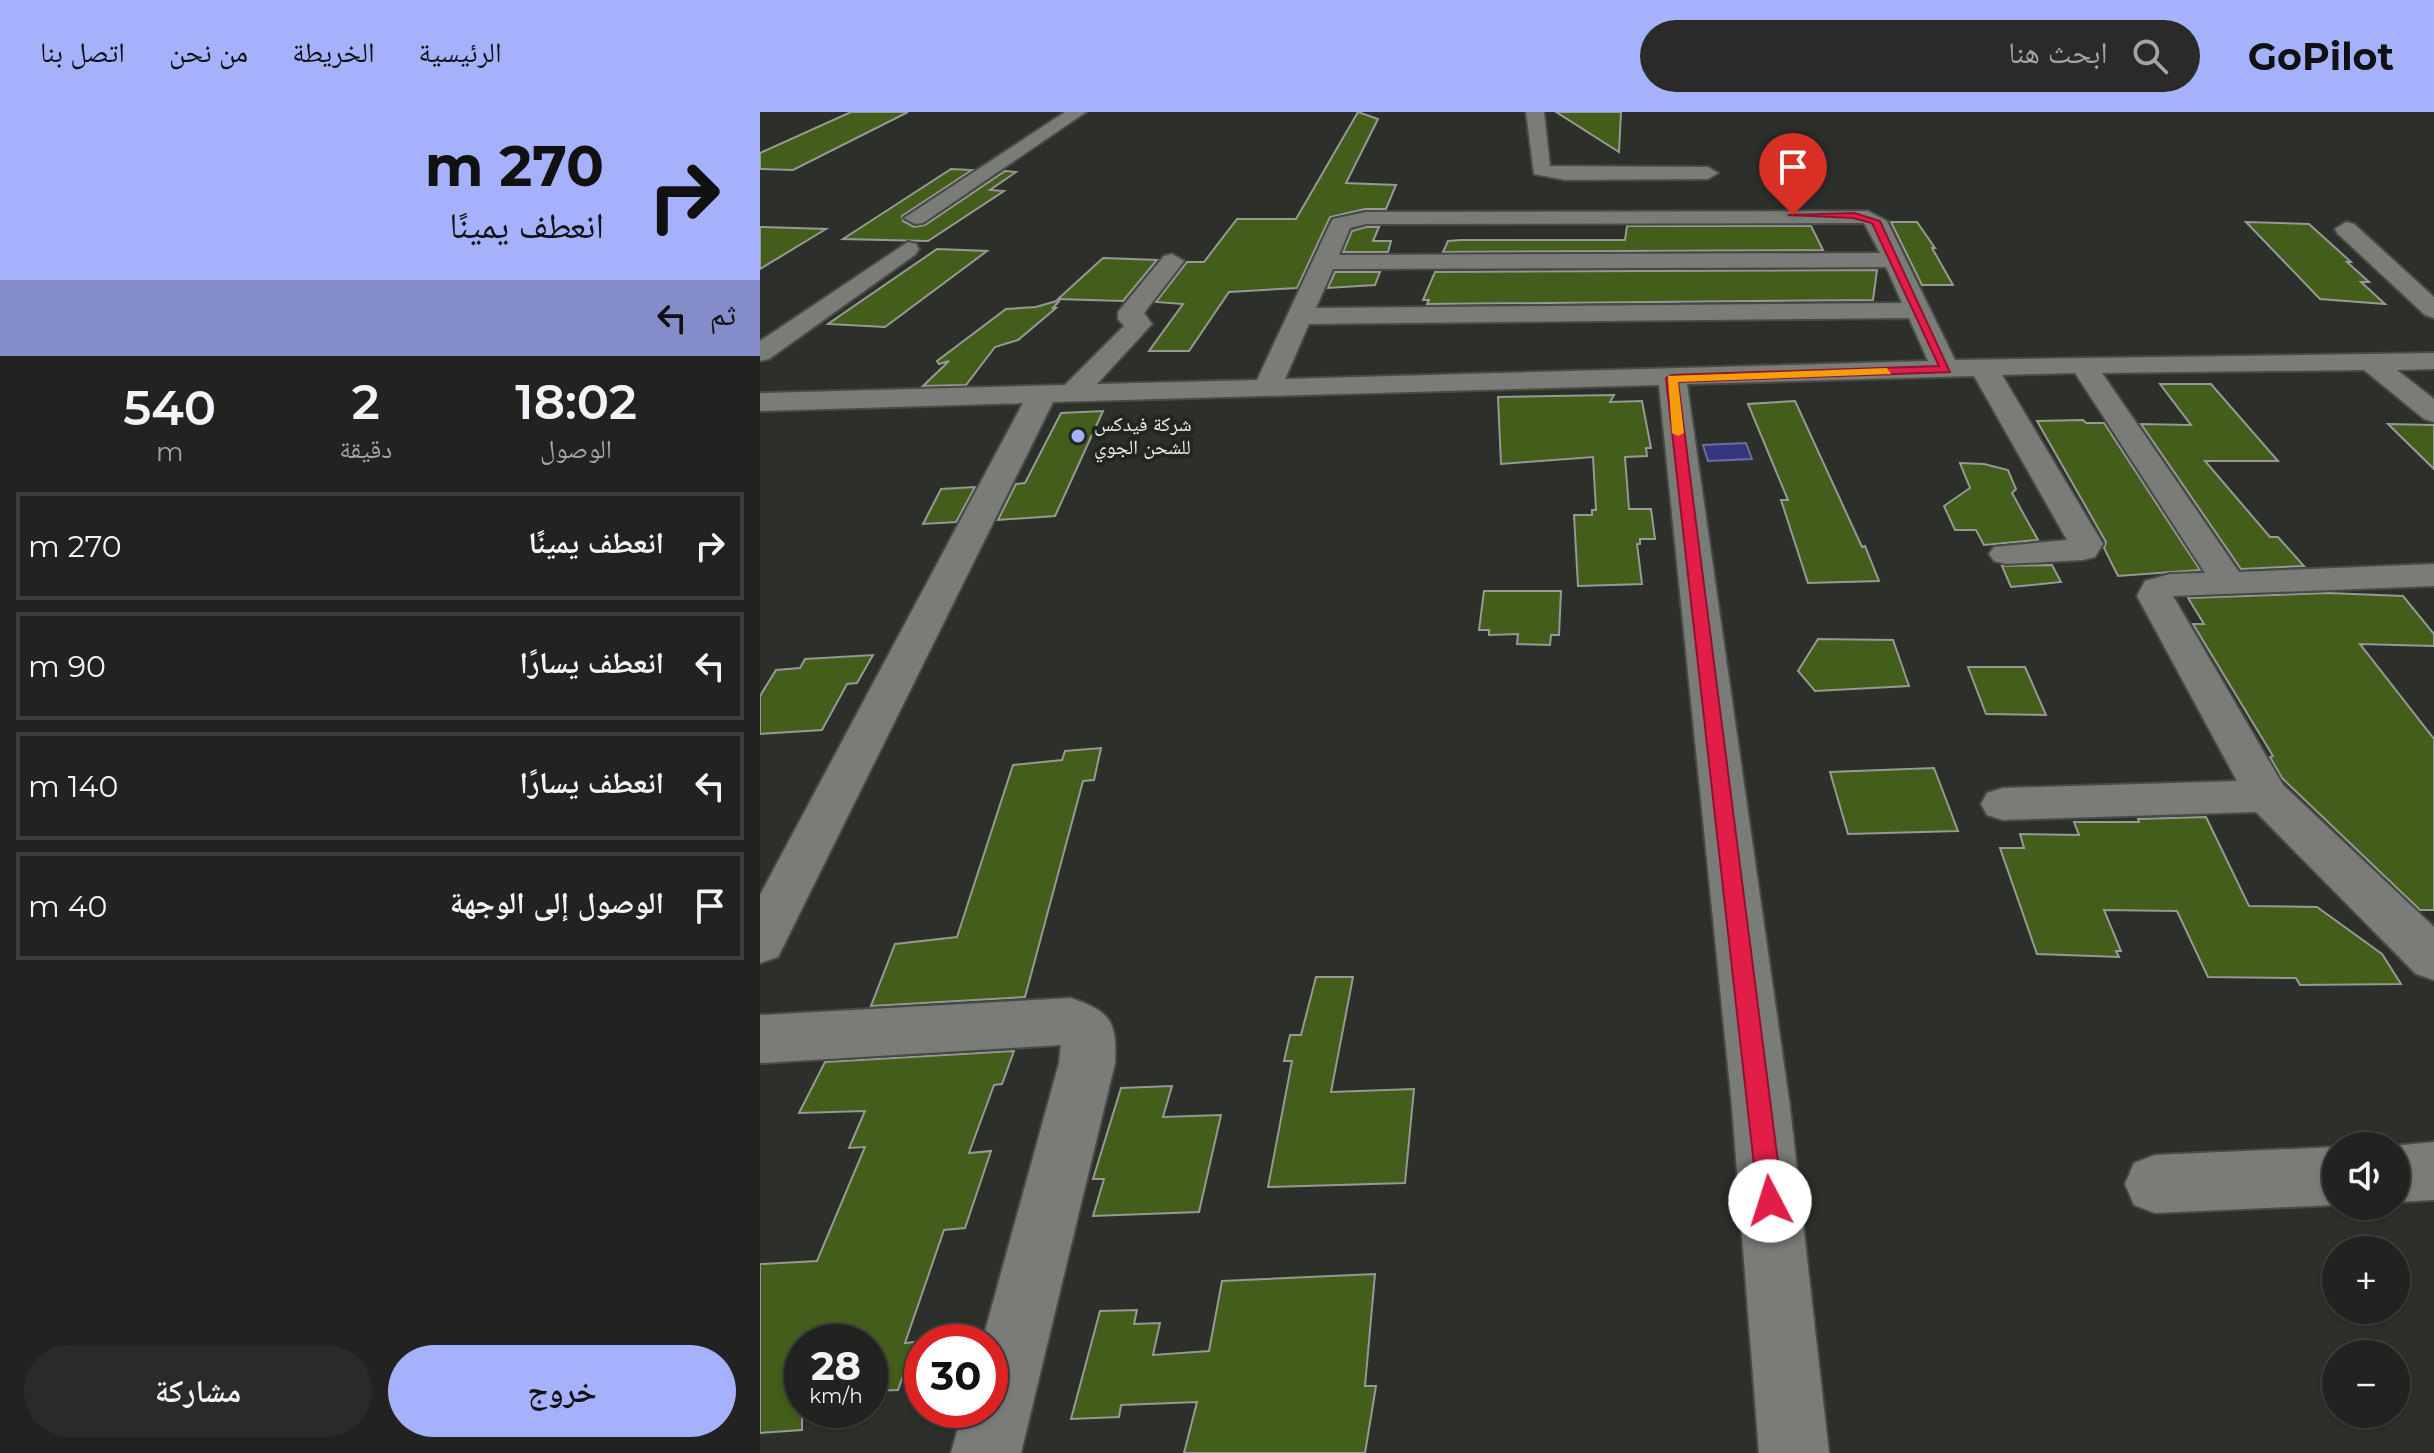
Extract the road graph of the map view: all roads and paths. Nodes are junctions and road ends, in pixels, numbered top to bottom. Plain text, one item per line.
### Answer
1 (1077, 112) edge
2 (1535, 112) edge
3 (1708, 173) dead end
4 (915, 218) dead end
5 (2346, 229) dead end
6 (908, 249) dead end
7 (1894, 260) junction
8 (1172, 261) dead end
9 (1324, 262) junction
10 (1918, 310) junction
11 (2434, 310) edge
12 (1300, 316) junction
13 (760, 353) edge
14 (2434, 361) edge
15 (2372, 363) junction
16 (2083, 365) junction
17 (1984, 369) junction
18 (1946, 370) junction
19 (1672, 378) junction
20 (1267, 389) junction
21 (1058, 394) junction
22 (760, 402) edge
23 (2434, 413) edge
24 (2006, 554) dead end
25 (2228, 581) junction
26 (2426, 584) edge
27 (2267, 796) junction
28 (2003, 804) dead end
29 (760, 943) edge
30 (2434, 959) edge
31 (760, 1039) edge
32 (2434, 1171) edge
33 (2410, 1172) edge
34 (2322, 1177) edge
35 (2155, 1184) dead end
36 (986, 1453) edge
37 (1794, 1453) edge

1 - 4 street
2 - 3 street
5 - 11 street
6 - 13 street
7 - 9 street
7 - 9 street
7 - 10 street
8 - 21 street
9 - 12 street
10 - 12 street
10 - 18 street
12 - 20 street
14 - 15 street
15 - 16 street
15 - 23 street
16 - 17 street
16 - 25 street
17 - 18 street
17 - 24 street
18 - 19 street
19 - 20 street
19 - 37 street
20 - 21 street
21 - 22 street
21 - 29 street
25 - 26 street
25 - 27 street
27 - 28 street
27 - 30 street
31 - 36 street
32 - 33 street
34 - 35 street

